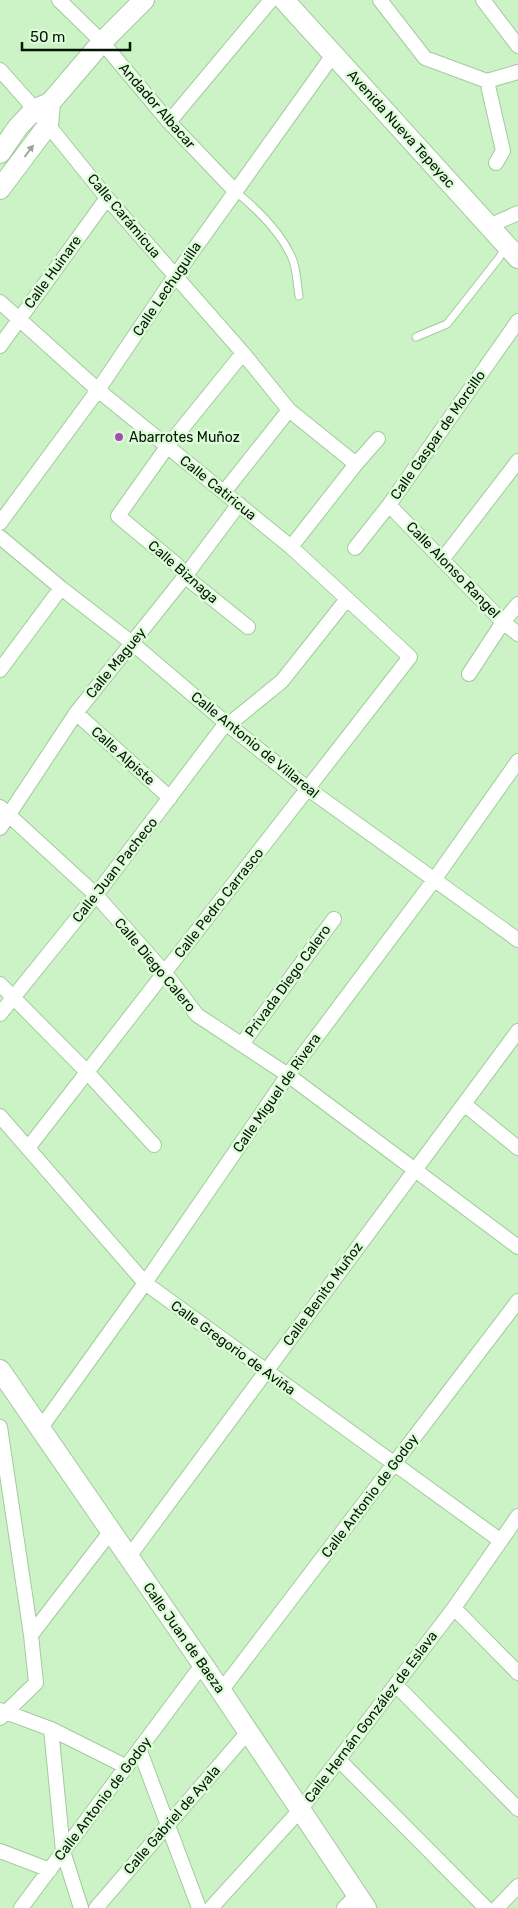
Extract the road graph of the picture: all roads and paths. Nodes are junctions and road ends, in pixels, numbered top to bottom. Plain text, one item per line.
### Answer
1 (59, 0) edge
2 (144, 0) edge
3 (271, 0) edge
4 (284, 0) edge
5 (380, 0) edge
6 (483, 0) edge
7 (102, 42) junction
8 (518, 46) edge
9 (333, 54) junction
10 (518, 72) edge
11 (2, 76) edge
12 (487, 81) junction
13 (42, 106) junction
14 (169, 122) junction
15 (48, 125) junction
16 (0, 153) edge
17 (496, 163) dead end
18 (0, 190) edge
19 (235, 191) junction
20 (107, 198) junction
21 (518, 213) edge
22 (489, 226) junction
23 (512, 251) edge
24 (175, 276) junction
25 (299, 296) dead end
26 (0, 302) edge
27 (20, 318) junction
28 (518, 321) edge
29 (416, 337) dead end
30 (0, 346) edge
31 (243, 353) junction
32 (98, 390) junction
33 (289, 410) junction
34 (378, 439) dead end
35 (167, 447) junction
36 (518, 461) edge
37 (356, 464) junction
38 (224, 492) junction
39 (239, 504) junction
40 (389, 504) junction
41 (0, 523) edge
42 (0, 537) edge
43 (291, 547) junction
44 (355, 548) dead end
45 (442, 560) junction
46 (186, 575) junction
47 (61, 588) junction
48 (347, 599) junction
49 (518, 604) edge
50 (503, 622) junction
51 (248, 627) dead end
52 (518, 634) edge
53 (132, 643) junction
54 (410, 657) joint
55 (0, 670) edge
56 (469, 674) dead end
57 (76, 714) junction
58 (227, 724) junction
59 (518, 761) edge
60 (307, 788) junction
61 (170, 798) junction
62 (4, 811) edge
63 (0, 828) edge
64 (434, 880) junction
65 (96, 895) junction
66 (334, 919) dead end
67 (518, 940) edge
68 (165, 973) junction
69 (0, 984) edge
70 (14, 997) junction
71 (0, 1014) edge
72 (515, 1040) edge
73 (242, 1044) junction
74 (87, 1072) junction
75 (288, 1074) junction
76 (464, 1104) junction
77 (0, 1116) edge
78 (154, 1145) dead end
79 (28, 1148) junction
80 (518, 1148) edge
81 (414, 1169) junction
82 (518, 1247) edge
83 (145, 1283) junction
84 (518, 1301) edge
85 (0, 1370) edge
86 (266, 1372) junction
87 (0, 1427) edge
88 (40, 1429) junction
89 (394, 1465) junction
90 (518, 1516) edge
91 (111, 1531) junction
92 (501, 1541) junction
93 (128, 1558) junction
94 (454, 1608) junction
95 (31, 1635) junction
96 (202, 1665) junction
97 (518, 1672) edge
98 (396, 1686) junction
99 (221, 1691) junction
100 (2, 1713) edge
101 (51, 1729) junction
102 (248, 1732) junction
103 (140, 1750) junction
104 (339, 1760) junction
105 (127, 1767) junction
106 (301, 1809) junction
107 (518, 1809) edge
108 (168, 1824) junction
109 (0, 1851) edge
110 (64, 1851) junction
111 (50, 1870) junction
112 (518, 1886) edge
113 (356, 1904) edge
114 (21, 1908) edge
115 (81, 1908) edge
116 (96, 1908) edge
117 (199, 1908) edge
118 (211, 1908) edge
119 (486, 1908) edge
120 (497, 1908) edge

1 - 7 street, Andador Albacar
2 - 7 street
3 - 14 street
4 - 9 street, Avenida Nueva Tepeyac
5 - 12 street
6 - 8 street
7 - 13 street
7 - 14 street, Andador Albacar
9 - 19 street, Calle Lechuguilla
9 - 22 street, Avenida Nueva Tepeyac
10 - 12 street
11 - 13 street
12 - 17 street
13 - 15 street
13 - 16 street
14 - 19 street, Andador Albacar
18 -> 15 street
15 - 20 street, Calle Carámicua
19 - 24 street, Calle Lechuguilla
19 - 25 lane
20 - 24 street, Calle Carámicua
20 - 27 street, Calle Huinare
21 - 22 street
22 - 23 street, Avenida Nueva Tepeyac
23 - 29 lane
24 - 31 street, Calle Carámicua
24 - 32 street, Calle Lechuguilla
26 - 27 street, Calle Catiricua
27 - 30 street, Calle Huinare
27 - 32 street, Calle Catiricua
28 - 40 street, Calle Gaspar de Morcillo
31 - 33 street, Calle Carámicua
31 - 35 street
32 - 35 street, Calle Catiricua
32 - 41 street, Calle Lechuguilla
33 - 37 street, Calle Carámicua
33 - 38 street
34 - 37 street
35 - 38 street, Calle Catiricua
35 - 46 street, Calle Biznaga
36 - 45 street
37 - 43 street
38 - 39 street, Calle Catiricua
39 - 43 street, Calle Catiricua
39 - 46 street, Calle Maguey
40 - 44 street, Calle Gaspar de Morcillo
40 - 45 street, Calle Alonso Rangel
42 - 47 street, Calle Antonio de Villareal
43 - 48 street, Calle Catiricua
45 - 50 street, Calle Alonso Rangel
46 - 51 street, Calle Biznaga
46 - 53 street, Calle Maguey
47 - 53 street, Calle Antonio de Villareal
47 - 55 street
48 - 54 street, Calle Catiricua
48 - 58 street, Calle Juan Pacheco
49 - 50 street
50 - 52 street, Calle Alonso Rangel
50 - 56 street
53 - 57 street, Calle Maguey
53 - 58 street, Calle Antonio de Villareal
54 - 60 street, Calle Pedro Carrasco
57 - 61 street, Calle Alpiste
57 - 62 street, Calle Maguey
58 - 60 street, Calle Antonio de Villareal
58 - 61 street, Calle Juan Pacheco
59 - 64 street, Calle Miguel de Rivera
60 - 64 street, Calle Antonio de Villareal
60 - 68 street, Calle Pedro Carrasco
61 - 65 street, Calle Juan Pacheco
62 - 63 street, Calle Maguey
62 - 65 street, Calle Diego Calero
64 - 67 street, Calle Antonio de Villareal
64 - 75 street, Calle Miguel de Rivera
65 - 68 street, Calle Diego Calero
65 - 70 street, Calle Juan Pacheco
66 - 73 street, Privada Diego Calero
68 - 73 street, Calle Diego Calero
68 - 74 street, Calle Pedro Carrasco
69 - 70 street
70 - 71 street, Calle Juan Pacheco
70 - 74 street
72 - 76 street, Calle Benito Muñoz
73 - 75 street, Calle Diego Calero
74 - 78 street
74 - 79 street, Calle Pedro Carrasco
75 - 81 street, Calle Diego Calero
75 - 83 street, Calle Miguel de Rivera
76 - 80 street
76 - 81 street, Calle Benito Muñoz
77 - 79 street, Calle Gregorio de Aviña
79 - 83 street, Calle Gregorio de Aviña
81 - 82 street, Calle Diego Calero
81 - 86 street, Calle Benito Muñoz
83 - 86 street, Calle Gregorio de Aviña
83 - 88 street, Calle Miguel de Rivera
84 - 89 street, Calle Antonio de Godoy
85 - 88 street, Calle Juan de Baeza
86 - 89 street, Calle Gregorio de Aviña
86 - 93 street, Calle Benito Muñoz
87 - 95 street
88 - 91 street, Calle Juan de Baeza
89 - 92 street, Calle Gregorio de Aviña
89 - 99 street, Calle Antonio de Godoy
90 - 92 street, Calle Hernán González de Eslava
91 - 93 street, Calle Juan de Baeza
91 - 95 street
92 - 94 street, Calle Hernán González de Eslava
93 - 96 street, Calle Juan de Baeza
94 - 97 street
94 - 98 street, Calle Hernán González de Eslava
95 - 100 street
96 - 99 street, Calle Juan de Baeza
96 - 103 street, Calle Antonio de Godoy
98 - 104 street, Calle Hernán González de Eslava
98 - 107 street
99 - 102 street, Calle Juan de Baeza
100 - 101 street
101 - 105 street
101 - 110 street
102 - 106 street, Calle Juan de Baeza
102 - 108 street, Calle Gabriel de Ayala
103 - 105 street, Calle Antonio de Godoy
103 - 108 street
104 - 106 street, Calle Hernán González de Eslava
104 - 119 street
105 - 110 street, Calle Antonio de Godoy
106 - 113 street, Calle Juan de Baeza
106 - 118 street, Calle Hernán González de Eslava
108 - 116 street, Calle Gabriel de Ayala
108 - 117 street
109 - 111 street
110 - 111 street, Calle Antonio de Godoy
110 - 115 street
111 - 114 street, Calle Antonio de Godoy
112 - 120 street

